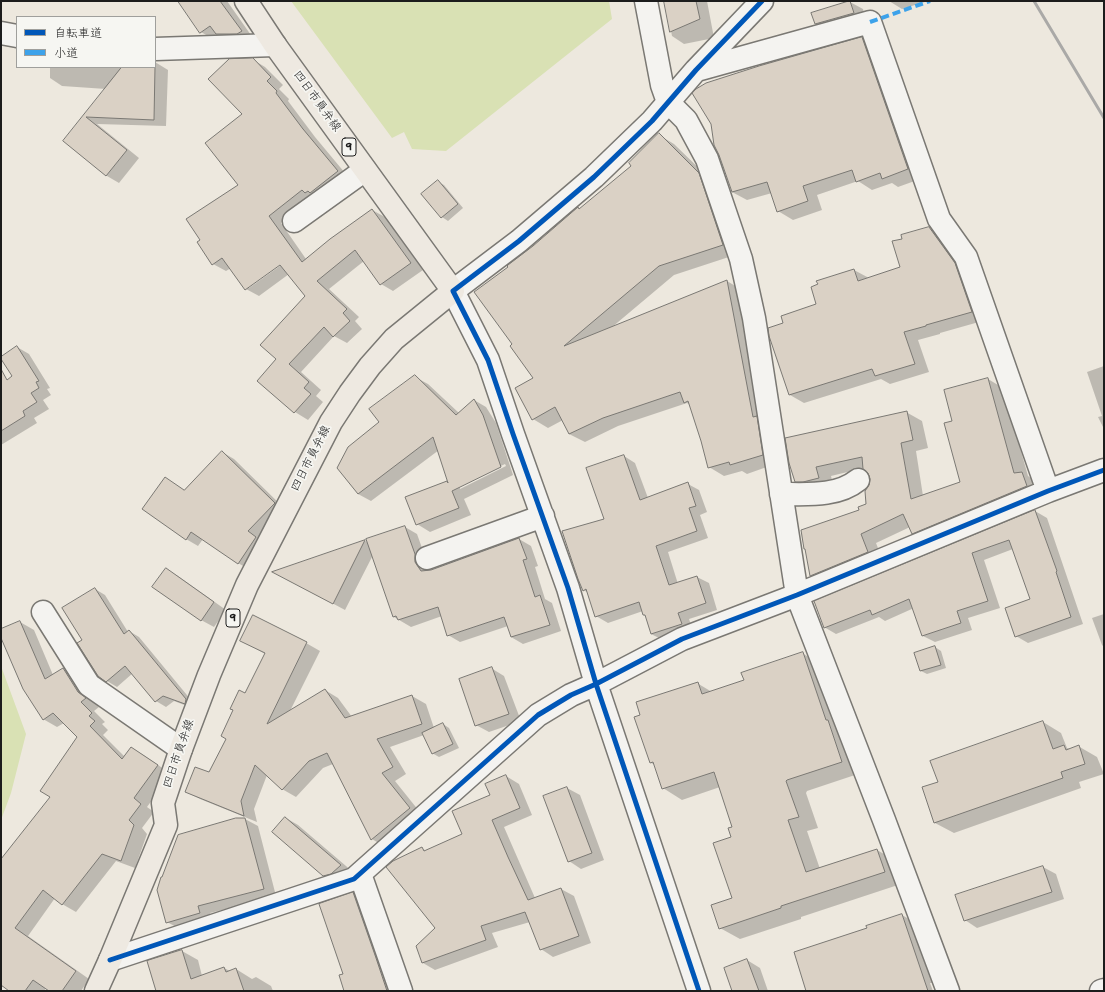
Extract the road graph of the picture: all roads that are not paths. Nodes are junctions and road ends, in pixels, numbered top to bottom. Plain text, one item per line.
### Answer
1 (246, 1) edge
2 (646, 1) edge
3 (762, 1) edge
4 (1, 33) edge
5 (16, 36) edge
6 (275, 45) junction
7 (156, 49) edge
8 (696, 70) junction
9 (668, 102) junction
10 (365, 170) junction
11 (294, 220) dead end
12 (453, 291) junction
13 (1104, 470) edge
14 (858, 480) dead end
15 (1048, 491) junction
16 (781, 494) junction
17 (542, 516) junction
18 (427, 558) dead end
19 (796, 595) junction
20 (43, 612) dead end
21 (596, 684) junction
22 (181, 749) junction
23 (360, 874) junction
24 (110, 960) junction
25 (1104, 990) edge
26 (96, 991) edge
27 (400, 991) edge
28 (699, 991) edge
29 (948, 991) edge
30 (1101, 991) edge

1 - 6 main road, 四日市員弁線 / 9
2 - 9 street
3 - 8 street
4 - 5 street
6 - 7 street
6 - 10 main road, 四日市員弁線 / 9
8 - 9 street
8 - 15 street
9 - 12 street
9 - 16 street
10 - 11 street
10 - 12 main road, 四日市員弁線 / 9
12 - 17 street
12 - 22 main road, 四日市員弁線 / 9
13 - 15 street
14 - 16 street
15 - 19 street
16 - 19 street
17 - 18 street
17 - 21 street
19 - 21 street
19 - 29 street
20 - 22 street
21 - 23 street
21 - 28 street
22 - 24 main road, 四日市員弁線 / 9
23 - 24 street
23 - 27 street
24 - 26 main road, 四日市員弁線 / 9
25 - 30 street

